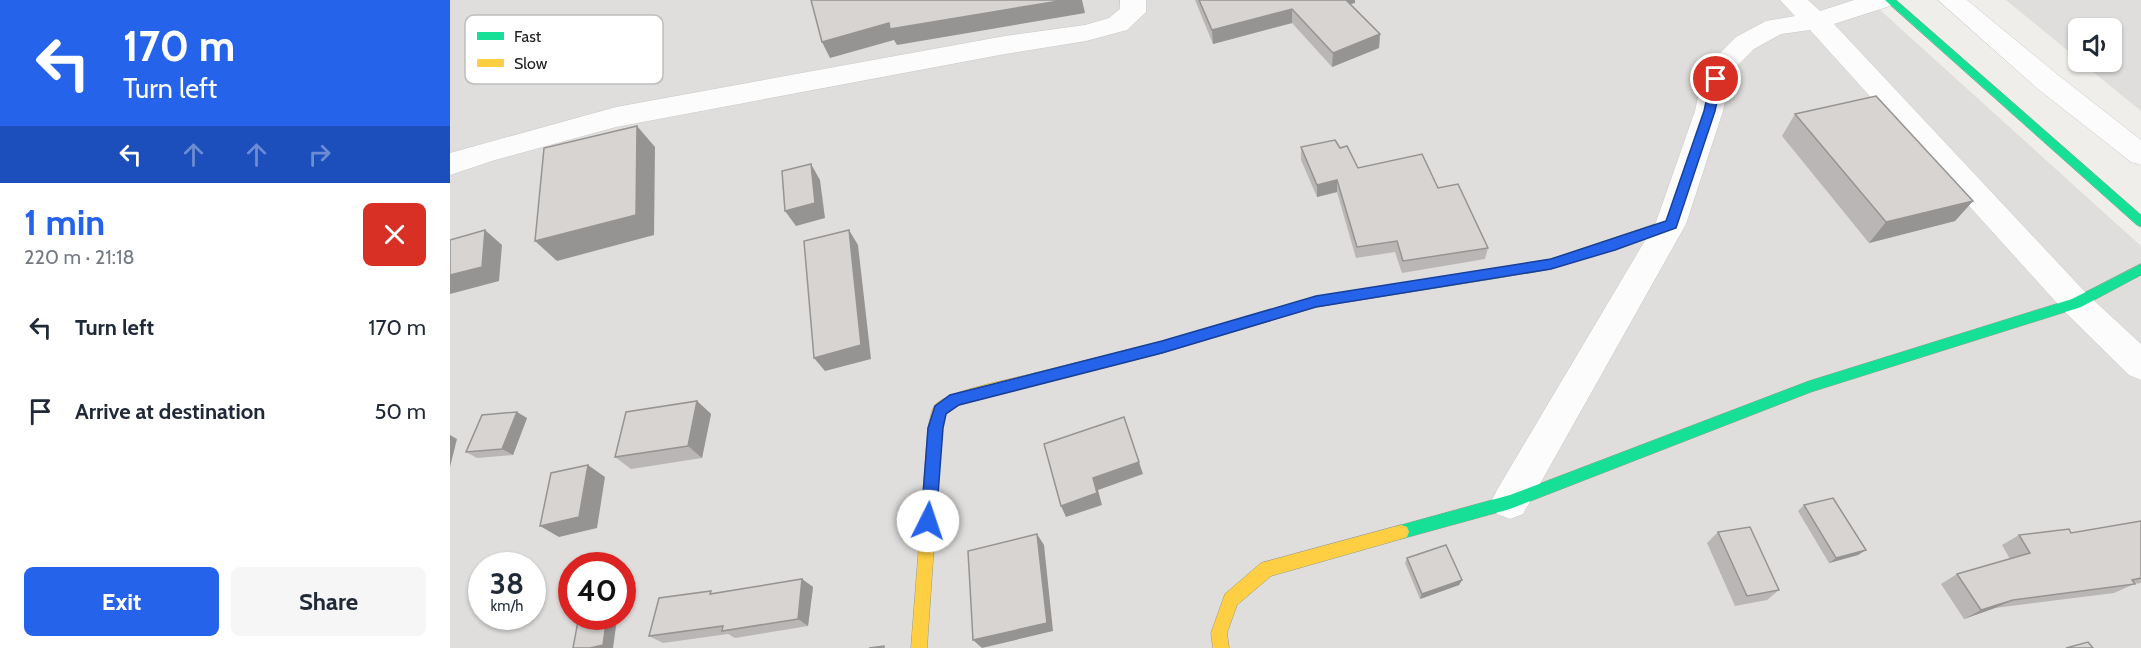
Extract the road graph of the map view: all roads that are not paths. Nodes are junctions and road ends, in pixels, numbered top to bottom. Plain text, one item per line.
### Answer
1 (1133, 0) edge
2 (1793, 0) edge
3 (1881, 0) edge
4 (1890, 0) edge
5 (1951, 0) edge
6 (1816, 21) junction
7 (2141, 155) edge
8 (450, 164) edge
9 (2141, 222) edge
10 (1671, 224) junction
11 (2141, 269) edge
12 (2076, 303) junction
13 (2141, 365) edge
14 (1510, 502) junction
15 (919, 648) edge
16 (1221, 648) edge

1 - 8 street
2 - 6 street
3 - 6 street
4 - 9 street
5 - 7 street
6 - 10 street
6 - 12 street
10 - 14 street
10 - 15 street
11 - 12 street
12 - 13 street
12 - 14 street
14 - 16 street

